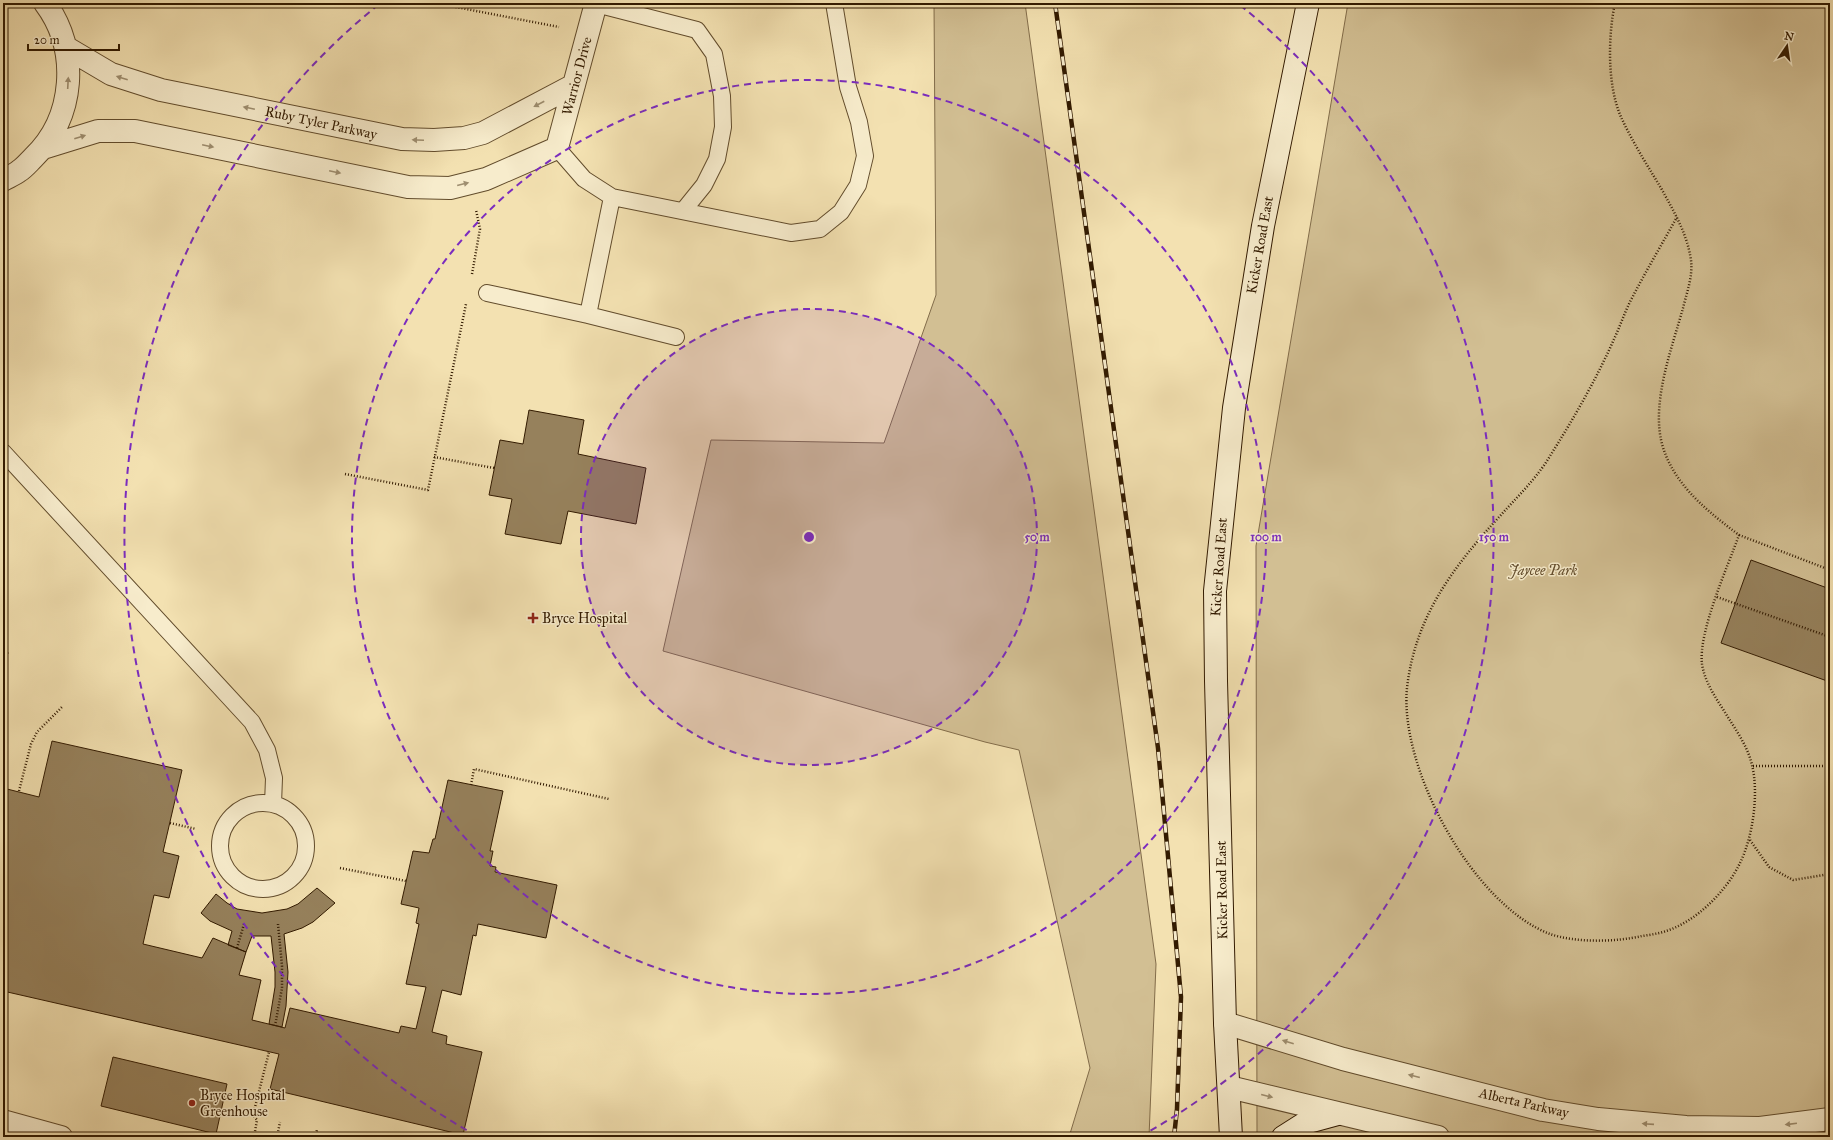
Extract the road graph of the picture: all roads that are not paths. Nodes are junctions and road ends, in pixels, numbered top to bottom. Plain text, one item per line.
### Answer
1 (45, 3) edge
2 (834, 3) edge
3 (1308, 3) edge
4 (596, 4) edge
5 (67, 48) junction
6 (574, 85) junction
7 (43, 148) junction
8 (557, 148) junction
9 (3, 180) edge
10 (612, 197) junction
11 (682, 211) junction
12 (487, 294) dead end
13 (588, 315) junction
14 (676, 337) dead end
15 (3, 452) edge
16 (273, 804) junction
17 (1225, 1023) junction
18 (1229, 1088) junction
19 (1338, 1114) junction
20 (1830, 1119) edge
21 (3, 1121) edge
22 (61, 1137) edge
23 (1232, 1137) edge
24 (1283, 1137) edge
25 (1438, 1137) edge

1 - 5 street
2 - 11 lane
3 - 17 street, Kicker Road East
4 - 6 street, Warrior Drive
4 - 11 lane
6 -> 5 street, Ruby Tyler Parkway
7 -> 5 street
6 - 8 street, Warrior Drive
7 -> 8 street
7 - 9 street
8 - 10 lane
10 - 11 lane
10 - 13 lane
12 - 13 lane
13 - 14 lane
15 - 16 lane
16 - 16 lane
17 - 18 street, Kicker Road East
20 -> 17 street, Alberta Parkway
18 -> 19 street
18 - 23 street, Kicker Road East
19 - 24 street
19 - 25 street
21 - 22 street

